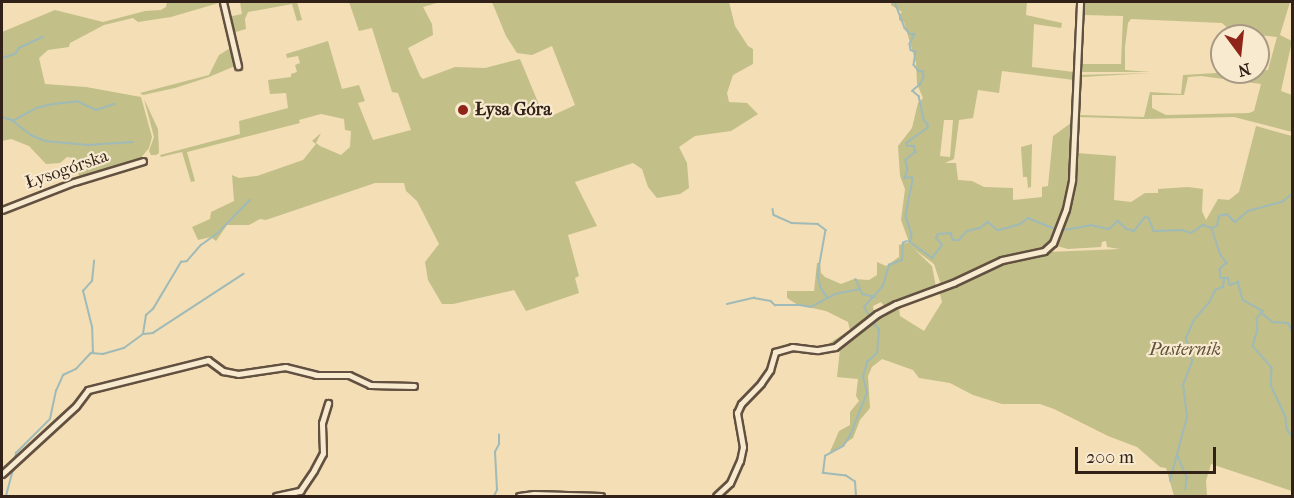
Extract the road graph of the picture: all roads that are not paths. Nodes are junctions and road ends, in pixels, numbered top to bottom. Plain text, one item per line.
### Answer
1 (223, 2) edge
2 (1080, 2) edge
3 (238, 66) dead end
4 (143, 160) dead end
5 (2, 210) edge
6 (414, 386) dead end
7 (328, 403) dead end
8 (2, 474) edge
9 (276, 496) edge
10 (519, 496) edge
11 (601, 496) edge
12 (716, 496) edge

1 - 3 street
2 - 12 street
4 - 5 street, Łysogórska
6 - 8 street
7 - 9 street
10 - 11 street

